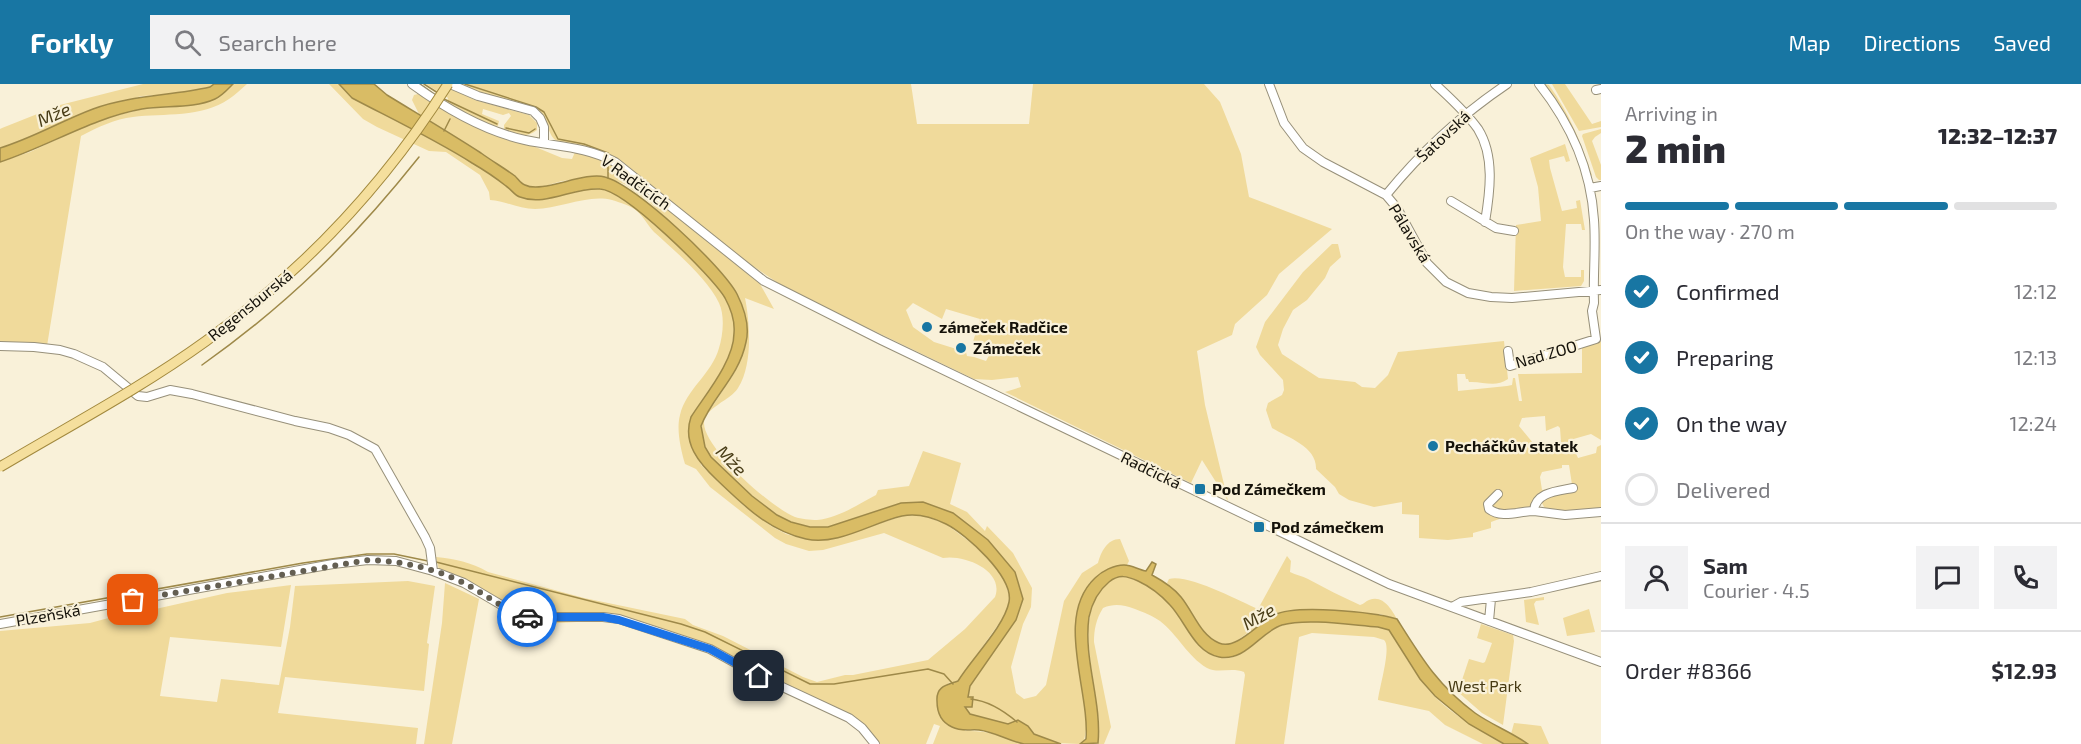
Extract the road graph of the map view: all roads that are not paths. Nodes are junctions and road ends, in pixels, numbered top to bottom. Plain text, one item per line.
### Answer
1 (412, 84) edge
2 (449, 84) edge
3 (1269, 84) edge
4 (1435, 84) edge
5 (1507, 84) edge
6 (1539, 84) edge
7 (1466, 114) junction
8 (544, 143) junction
9 (1601, 186) edge
10 (1590, 188) junction
11 (1386, 195) junction
12 (1450, 201) dead end
13 (1485, 222) junction
14 (1514, 231) dead end
15 (1597, 291) edge
16 (840, 320) joint
17 (0, 346) edge
18 (1509, 351) dead end
19 (0, 467) edge
20 (1573, 488) dead end
21 (1498, 494) dead end
22 (1534, 511) junction
23 (1601, 512) edge
24 (432, 564) junction
25 (1601, 576) edge
26 (1491, 598) junction
27 (1452, 607) junction
28 (1489, 621) junction
29 (0, 624) edge
30 (1601, 662) edge
31 (875, 744) edge

1 - 8 street, V Radčicích
2 - 8 street
2 - 19 main road, Regensburská, bridge
3 - 11 street, Pálavská
4 - 7 street
5 - 7 street, Šatovská
6 - 10 street
7 - 11 street, Šatovská
7 - 13 street
8 - 16 street, V Radčicích
9 - 10 street
10 - 15 street
11 - 15 street, Pálavská
12 - 13 street
13 - 14 street
15 - 18 street, Nad ZOO
16 - 27 street, Radčická
17 - 24 street
20 - 22 street
21 - 22 street
22 - 23 street
24 - 29 street, Plzeňská
24 - 31 street, Plzeňská
25 - 26 street
26 - 27 street
26 - 28 street
27 - 28 street, Radčická
28 - 30 street, Radčická

